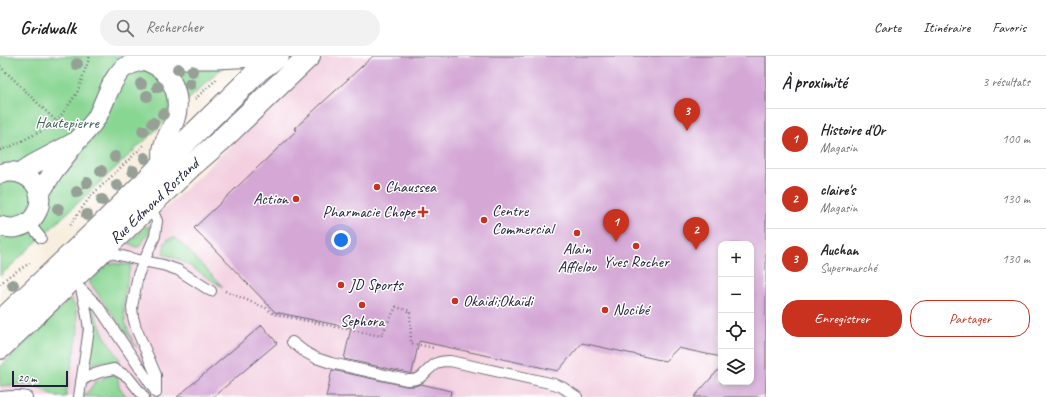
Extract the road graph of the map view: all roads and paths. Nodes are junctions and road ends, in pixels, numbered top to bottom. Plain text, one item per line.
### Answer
1 (90, 56) edge
2 (262, 56) edge
3 (278, 56) edge
4 (309, 56) edge
5 (240, 58) junction
6 (144, 60) junction
7 (0, 66) edge
8 (175, 119) junction
9 (57, 122) junction
10 (77, 141) junction
11 (148, 142) dead end
12 (0, 150) edge
13 (163, 164) junction
14 (20, 173) junction
15 (0, 174) edge
16 (40, 194) junction
17 (150, 205) junction
18 (29, 223) junction
19 (0, 226) edge
20 (65, 230) dead end
21 (41, 238) dead end
22 (102, 251) junction
23 (34, 259) dead end
24 (143, 261) junction
25 (0, 284) edge
26 (224, 290) dead end
27 (211, 291) dead end
28 (0, 322) edge
29 (292, 342) dead end
30 (0, 348) edge
31 (434, 348) dead end
32 (81, 381) junction
33 (158, 395) edge
34 (0, 397) edge
35 (27, 397) edge
36 (79, 397) edge
37 (144, 397) edge
38 (577, 397) edge

1 - 9 path
2 - 5 street
3 - 13 street, Rue Edmond Rostand
4 - 17 street, Rue Edmond Rostand
5 - 6 street
5 - 8 path
6 - 8 street
6 - 10 street
7 - 9 path
8 - 13 street
9 - 12 path
10 - 14 street
10 - 16 street
11 - 20 path
13 - 28 street, Rue Edmond Rostand
14 - 15 street
14 - 16 street
16 - 18 street
17 - 22 street, Rue Edmond Rostand
17 - 24 lane
18 - 19 street
18 - 21 lane
22 - 24 lane
22 - 30 street, Rue Edmond Rostand
23 - 25 path
24 - 27 lane
24 - 33 lane
26 - 31 path
29 - 38 lane
32 - 33 lane
32 - 36 lane
32 - 37 lane
34 - 35 lane

